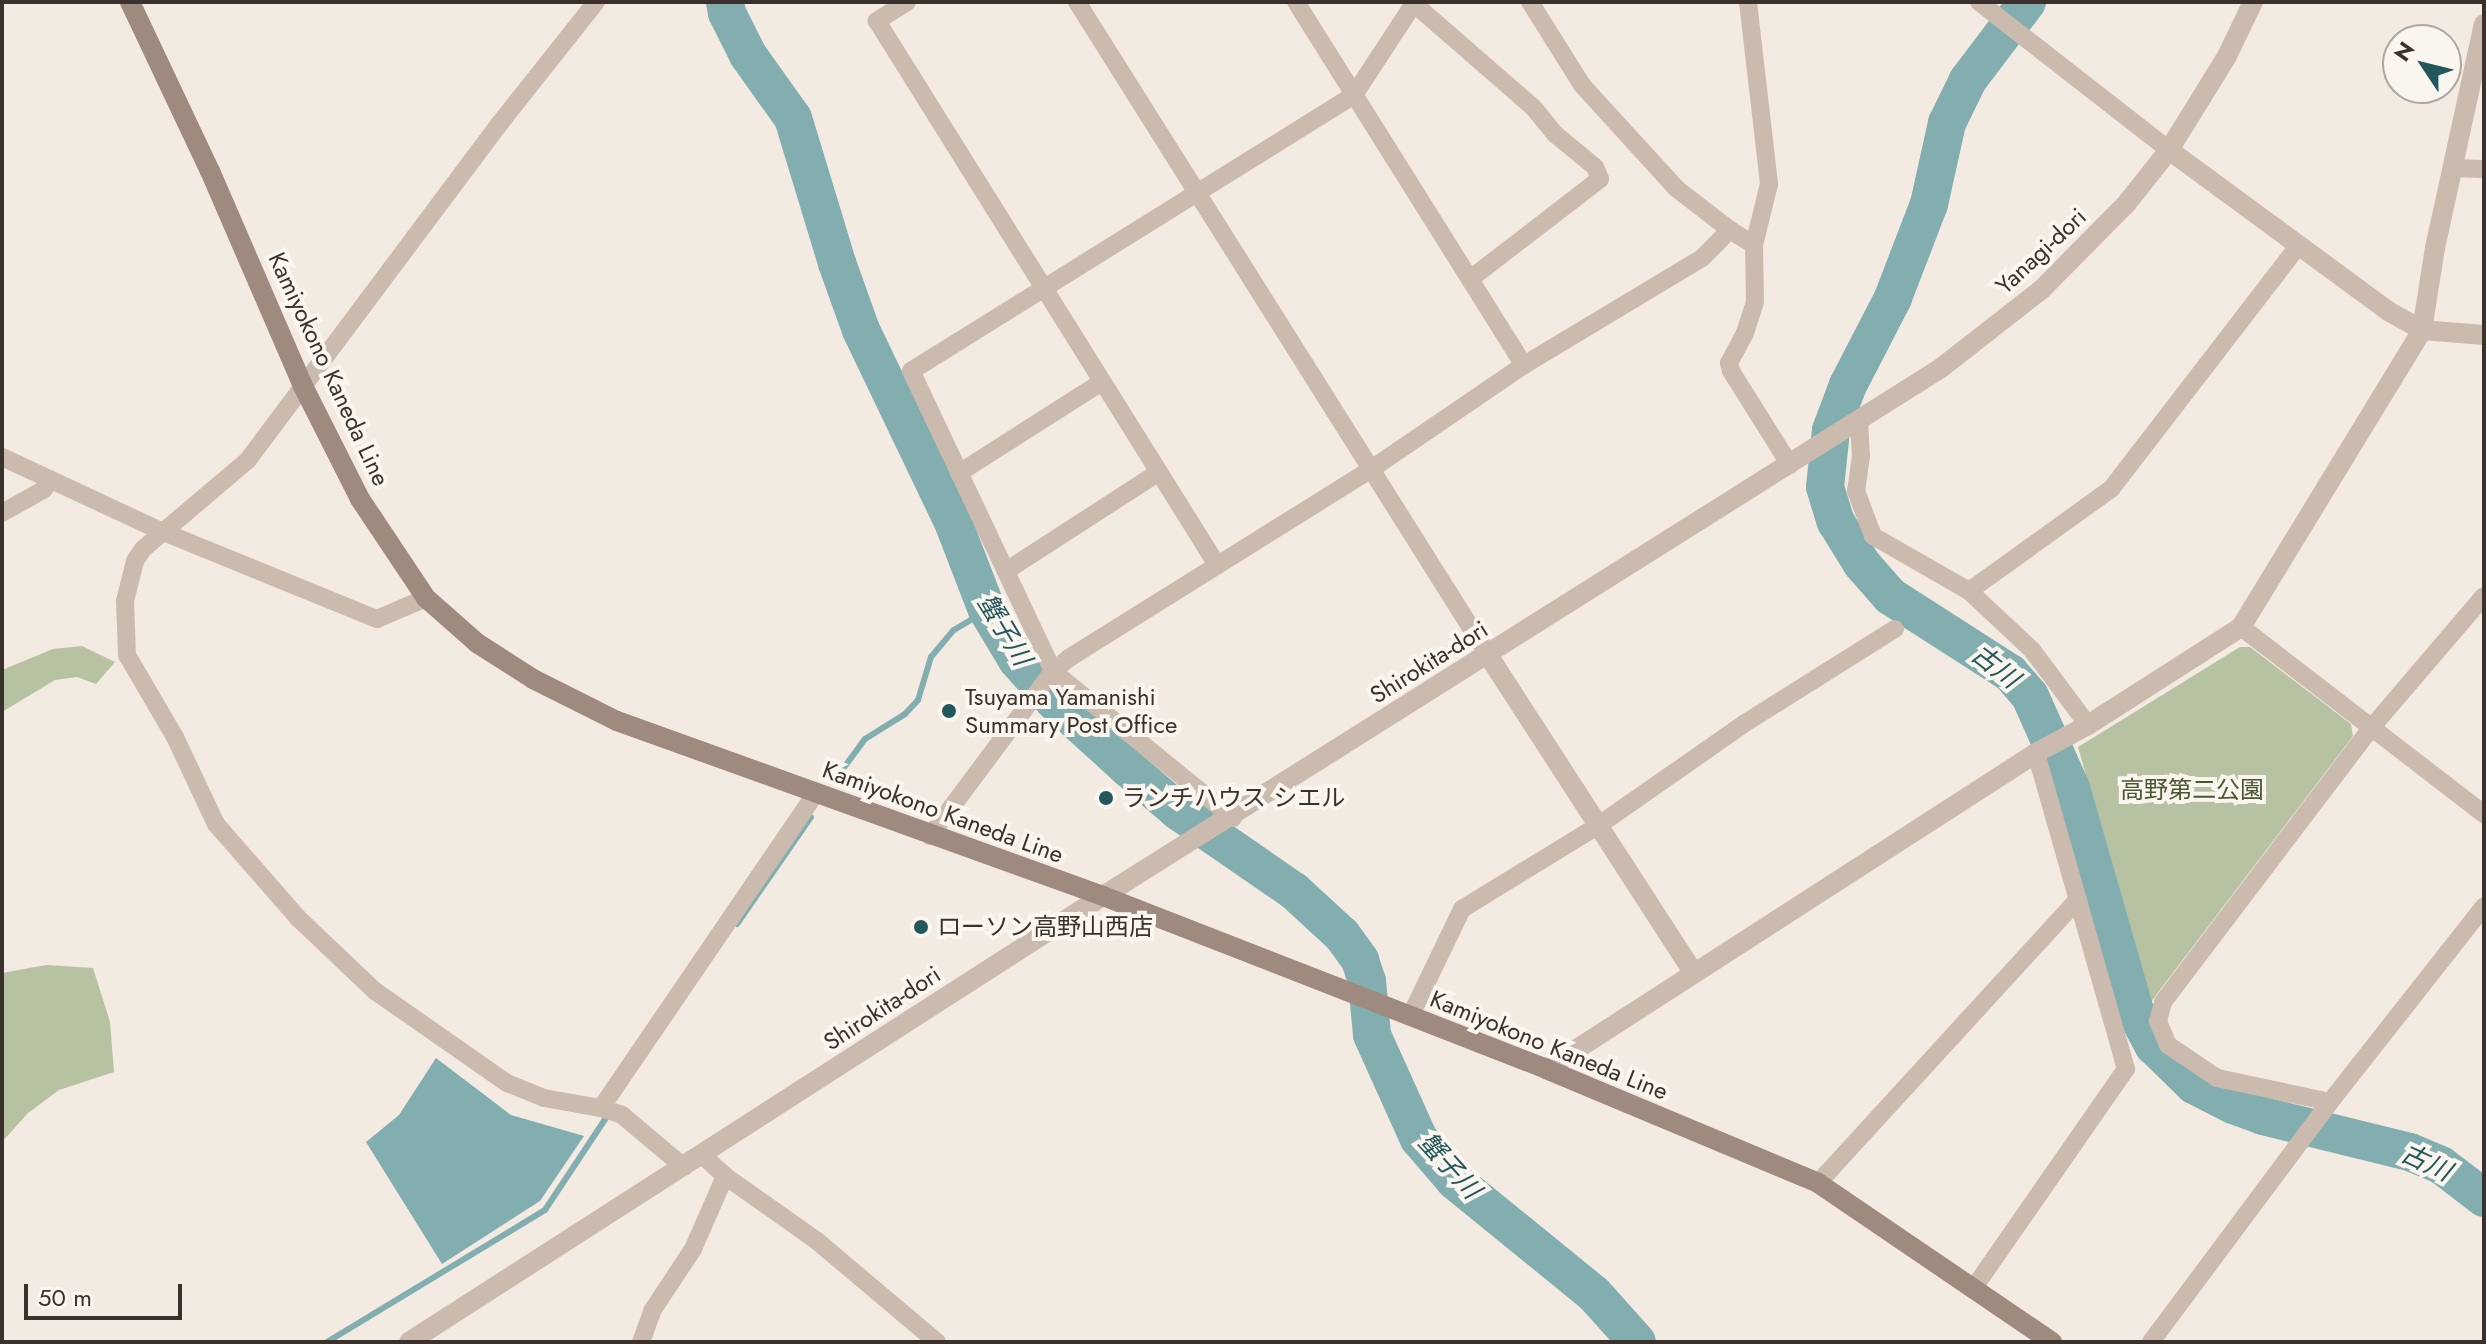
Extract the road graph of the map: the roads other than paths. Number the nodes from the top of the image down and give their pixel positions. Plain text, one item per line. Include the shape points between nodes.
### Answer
1 (130, 2) edge
2 (596, 2) edge
3 (907, 2) edge
4 (1077, 2) edge
5 (1296, 2) edge
6 (1530, 2) edge
7 (1748, 2) edge
8 (1979, 2) edge
9 (2253, 2) edge
10 (1412, 4) edge
11 (2484, 24) edge
12 (1354, 95) junction
13 (2169, 150) junction
14 (2453, 168) junction
15 (2484, 169) edge
16 (1196, 193) junction
17 (1730, 230) junction
18 (1754, 245) junction
19 (2298, 246) junction
20 (1470, 279) junction
21 (1043, 287) junction
22 (2422, 330) junction
23 (2484, 335) edge
24 (1524, 365) junction
25 (1102, 382) junction
26 (302, 384) junction
27 (1856, 422) junction
28 (2, 457) edge
29 (1795, 463) junction
30 (1370, 470) junction
31 (1159, 472) junction
32 (959, 473) junction
33 (51, 480) junction
34 (2, 513) edge
35 (161, 531) junction
36 (1217, 565) junction
37 (1006, 571) junction
38 (1969, 591) junction
39 (2484, 596) edge
40 (426, 598) junction
41 (2241, 627) junction
42 (1895, 629) dead end
43 (1488, 655) junction
44 (1053, 671) junction
45 (2088, 725) junction
46 (2372, 727) junction
47 (2036, 753) junction
48 (815, 794) junction
49 (2484, 814) edge
50 (1229, 820) junction
51 (1599, 825) junction
52 (930, 836) junction
53 (1103, 896) junction
54 (2078, 899) junction
55 (2484, 906) edge
56 (1694, 973) junction
57 (1410, 1017) junction
58 (1546, 1069) junction
59 (2330, 1102) junction
60 (601, 1108) junction
61 (702, 1155) junction
62 (684, 1167) junction
63 (725, 1176) junction
64 (1818, 1183) junction
65 (1973, 1289) junction
66 (410, 1342) edge
67 (641, 1342) edge
68 (937, 1342) edge
69 (2052, 1342) edge
70 (2151, 1342) edge

1 - 26 main road, Kamiyokono Kaneda Line
2 - 26 street
3 - 21 street via 877,21
4 - 16 street
5 - 12 street
6 - 17 street via 1582,85 1677,189
7 - 18 street via 1769,168
8 - 13 street
9 - 13 street, Yanagi-dori via 2227,56
10 - 12 street
10 - 20 street via 1533,107 1555,134 1595,167 1600,179
11 - 14 street
12 - 16 street
12 - 20 street
13 - 19 street
13 - 27 street, Yanagi-dori via 2127,203 2041,290 1941,368
14 - 15 street
14 - 22 street
16 - 21 street
16 - 30 street
17 - 18 street
17 - 24 street via 1702,258
18 - 29 street via 1755,302 1729,363
19 - 22 street
19 - 38 street via 2111,489
20 - 24 street
21 - 25 street
21 - 32 street via 911,371
22 - 23 street
22 - 41 street
24 - 30 street
25 - 31 street
25 - 32 street
26 - 35 street via 248,460
26 - 40 main road, Kamiyokono Kaneda Line via 360,499
27 - 29 street, Yanagi-dori
27 - 38 street via 1861,456 1856,491 1873,536
28 - 33 street
29 - 43 street, Shirokita-dori
30 - 36 street
30 - 43 street
31 - 36 street
31 - 37 street
32 - 37 street
33 - 34 street
33 - 35 street
35 - 40 street via 377,619
35 - 60 street via 135,561 125,601 127,655 175,737 216,824 298,918 375,991 507,1083 544,1098
36 - 44 street
37 - 44 street
38 - 45 street via 2032,650
39 - 46 street
40 - 48 main road, Kamiyokono Kaneda Line via 477,643 533,679 617,721
41 - 45 street
41 - 46 street
42 - 51 street via 1745,723
43 - 50 street, Shirokita-dori
43 - 51 street
44 - 50 street
44 - 52 street
45 - 47 street
46 - 49 street
46 - 59 street via 2163,1002 2158,1021 2168,1045 2217,1078
47 - 54 street
47 - 56 street
48 - 52 main road, Kamiyokono Kaneda Line
48 - 60 street
50 - 53 street, Shirokita-dori
51 - 56 street
51 - 57 street via 1462,909
52 - 53 main road, Kamiyokono Kaneda Line
53 - 57 main road, Kamiyokono Kaneda Line
53 - 61 street, Shirokita-dori
54 - 64 street
54 - 65 street via 2126,1069
55 - 59 street
56 - 58 street
57 - 58 main road, Kamiyokono Kaneda Line
58 - 64 main road, Kamiyokono Kaneda Line
59 - 70 street
60 - 62 street via 622,1115
61 - 62 street, Shirokita-dori
61 - 63 street
62 - 66 street, Shirokita-dori
63 - 67 street via 693,1249 652,1311
63 - 68 street via 817,1241
64 - 65 main road, Kamiyokono Kaneda Line
65 - 69 main road, Kamiyokono Kaneda Line

